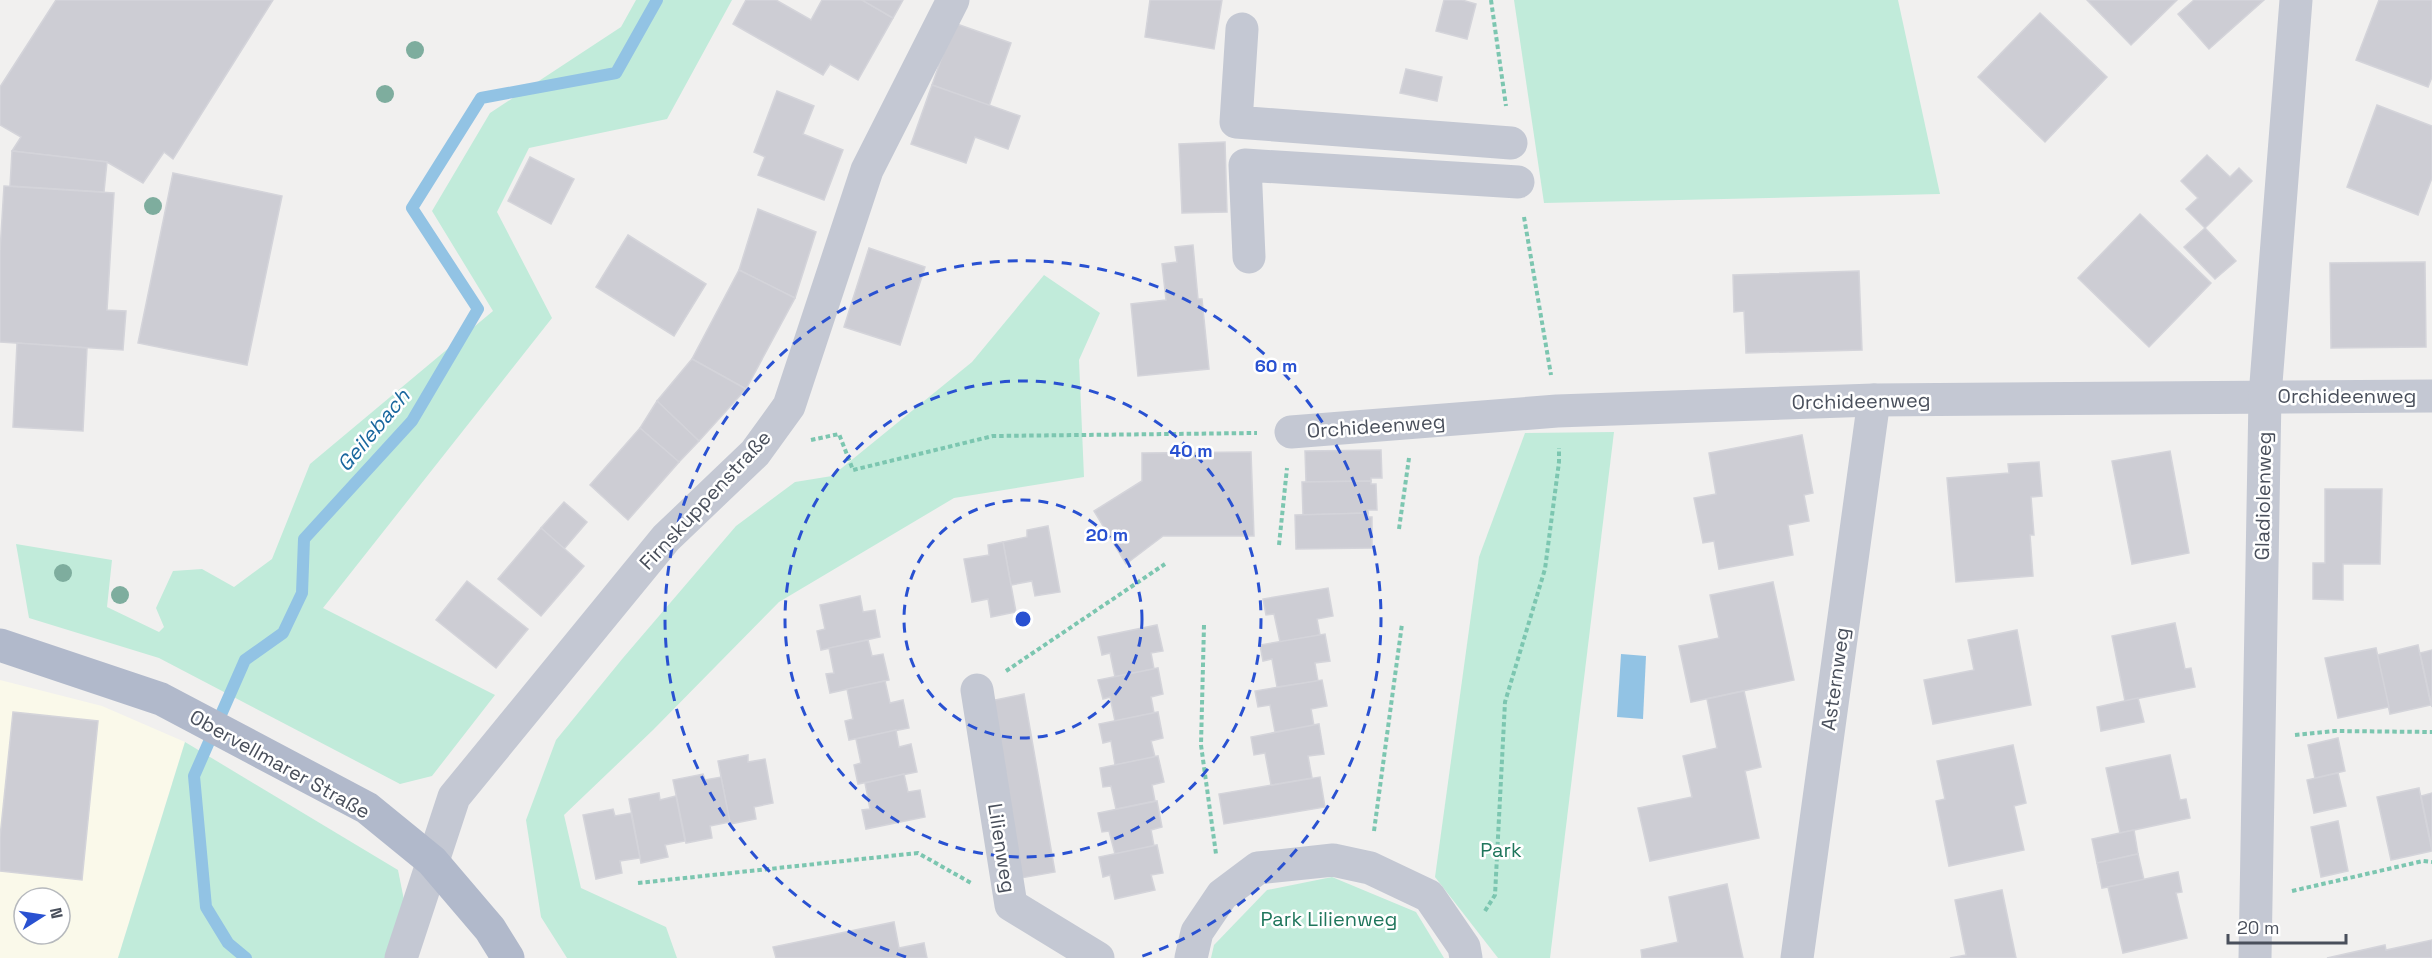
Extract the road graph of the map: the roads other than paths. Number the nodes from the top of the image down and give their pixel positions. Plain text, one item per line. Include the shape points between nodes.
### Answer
1 (952, 0) edge
2 (2296, 0) edge
3 (1242, 29) dead end
4 (1511, 143) dead end
5 (1518, 182) dead end
6 (1249, 257) dead end
7 (2265, 396) junction
8 (2432, 396) edge
9 (1874, 400) junction
10 (1291, 432) road end
11 (0, 645) edge
12 (977, 690) road end
13 (432, 861) junction
14 (1465, 952) edge
15 (401, 958) edge
16 (508, 958) edge
17 (1098, 958) edge
18 (1191, 958) edge
19 (1797, 958) edge
20 (2256, 958) edge

1 - 13 street, Firnskuppenstraße via 867,170 789,406 755,453 666,538 454,797
2 - 7 street, Gladiolenweg
3 - 4 street via 1236,122
5 - 6 street via 1245,165
7 - 8 street, Orchideenweg
7 - 9 street, Orchideenweg
7 - 20 street, Gladiolenweg
9 - 10 street, Orchideenweg via 1557,411
9 - 19 street, Asternweg
11 - 13 main road, Obervellmarer Straße via 161,699 367,808
12 - 17 street, Lilienweg via 1011,905
13 - 15 street, Firnskuppenstraße
13 - 16 main road, Obervellmarer Straße via 490,929
14 - 18 street via 1429,896 1370,868 1333,860 1258,868 1222,895 1197,932

